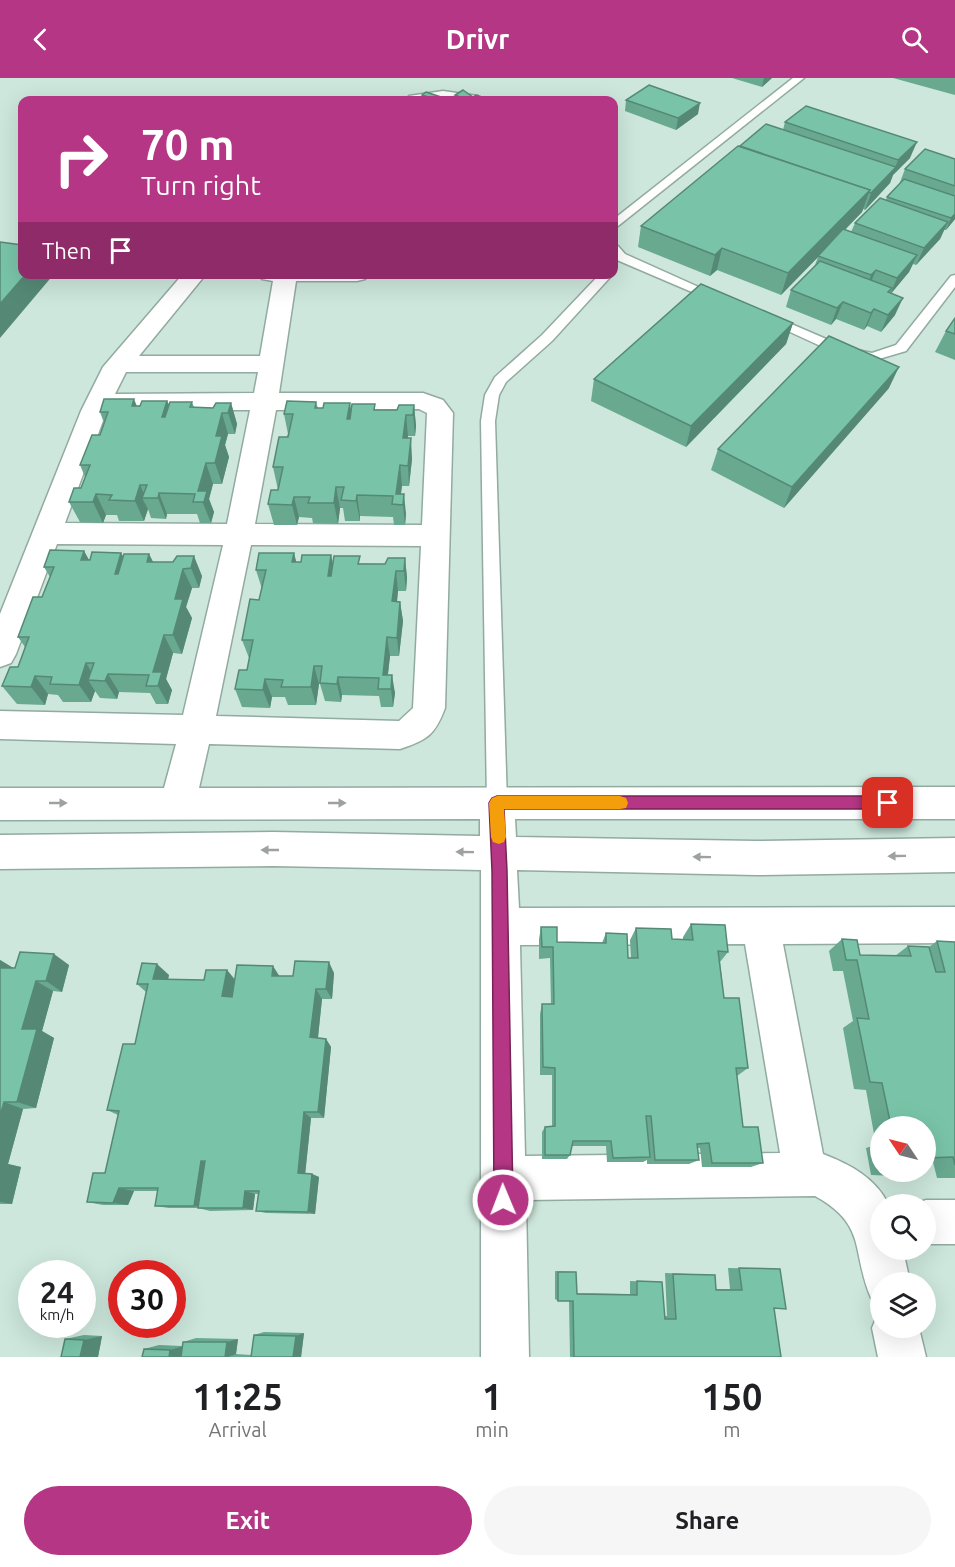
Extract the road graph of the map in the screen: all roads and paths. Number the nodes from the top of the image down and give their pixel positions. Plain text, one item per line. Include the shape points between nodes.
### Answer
1 (799, 78) edge
2 (618, 221) edge
3 (618, 254) edge
4 (191, 279) edge
5 (285, 279) edge
6 (602, 279) edge
7 (955, 279) edge
8 (733, 304) edge
9 (755, 314) edge
10 (119, 364) junction
11 (271, 364) junction
12 (265, 401) junction
13 (99, 402) junction
14 (238, 532) junction
15 (46, 533) junction
16 (435, 536) junction
17 (0, 654) edge
18 (0, 725) edge
19 (197, 731) junction
20 (955, 802) edge
21 (178, 803) junction
22 (497, 803) junction
23 (0, 804) edge
24 (0, 852) edge
25 (499, 852) junction
26 (955, 855) edge
27 (955, 925) edge
28 (501, 927) junction
29 (760, 927) junction
30 (805, 1174) junction
31 (503, 1178) junction
32 (870, 1212) edge
33 (936, 1222) edge
34 (955, 1222) edge
35 (898, 1338) edge
36 (505, 1357) edge
37 (902, 1357) edge

1 - 2 lane
3 - 8 lane
4 - 10 street
5 - 11 street
6 - 22 lane via 547,338 500,380 492,395 488,421
7 - 9 lane via 901,348 872,357 843,351
10 - 11 street
10 - 13 street
11 - 12 street
12 - 13 street
12 - 14 street
12 - 16 street via 419,401 436,406 440,413
13 - 15 street
14 - 15 street
14 - 16 street
14 - 19 street
15 - 17 street
16 - 19 street via 429,708 425,720 414,730 400,735
18 - 19 street
19 - 21 street
20 - 22 street
21 -> 22 street
23 -> 21 street
22 - 25 street
25 -> 24 street
26 -> 25 street via 756,858
25 - 28 street
27 - 29 street
28 - 29 street
28 - 31 street
29 - 30 street
30 - 31 street
30 - 32 street via 819,1174 841,1185
31 - 36 street
33 - 34 street
35 - 37 street

